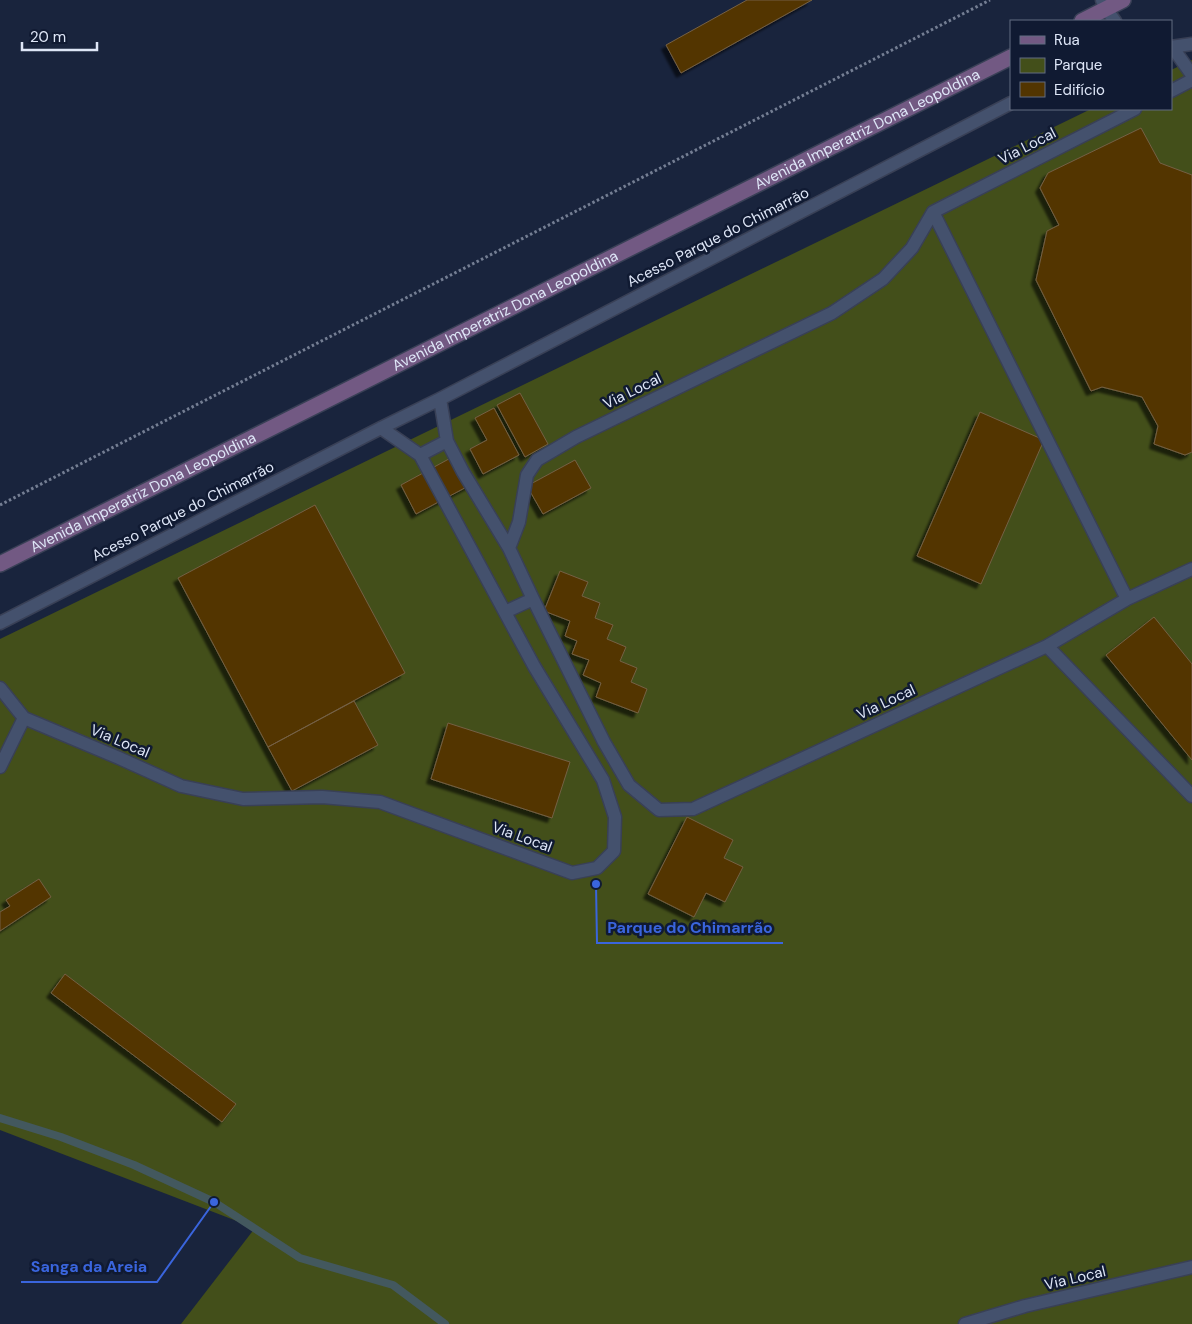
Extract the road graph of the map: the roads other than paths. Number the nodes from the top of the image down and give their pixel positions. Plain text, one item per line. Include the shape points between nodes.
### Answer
1 (1123, 0) edge
2 (1107, 10) edge
3 (1084, 20) edge
4 (1192, 44) edge
5 (1172, 48) edge
6 (1010, 58) edge
7 (1192, 75) edge
8 (1192, 80) edge
9 (1172, 90) edge
10 (1010, 104) edge
11 (1133, 110) edge
12 (932, 212) junction
13 (440, 400) junction
14 (381, 428) junction
15 (446, 441) junction
16 (420, 455) junction
17 (509, 548) junction
18 (0, 564) edge
19 (1192, 569) edge
20 (533, 599) junction
21 (1126, 599) junction
22 (505, 612) junction
23 (0, 624) edge
24 (1047, 646) junction
25 (0, 688) edge
26 (24, 718) junction
27 (604, 742) junction
28 (586, 752) junction
29 (0, 767) edge
30 (1192, 796) edge
31 (1192, 1267) edge
32 (966, 1324) edge

1 - 2 main road
2 - 3 main road
4 - 5 lane
5 - 7 lane
6 - 18 main road, Avenida Imperatriz Dona Leopoldina
8 - 9 lane
10 - 13 lane, Acesso Parque do Chimarrão
11 - 12 lane, Via Local
12 - 17 lane, Via Local via 912,248 883,279 832,313 576,437 537,460 527,475 519,522
12 - 21 lane
13 - 14 lane, Acesso Parque do Chimarrão
13 - 15 lane
14 - 16 lane
14 - 23 lane, Acesso Parque do Chimarrão
15 - 16 lane
15 - 17 lane, Via Local
16 - 22 lane, Via Local
17 - 20 lane, Via Local
19 - 21 lane
20 - 22 lane
20 - 27 lane, Via Local
21 - 24 lane, Via Local
22 - 28 lane, Via Local
24 - 27 lane, Via Local via 693,809 660,810 629,785
24 - 30 lane
25 - 26 lane, Via Local
26 - 28 lane, Via Local via 181,786 243,800 322,797 380,802 572,873 597,868 614,851 615,816 603,780
26 - 29 lane
27 - 28 lane
31 - 32 lane, Via Local via 1025,1306

